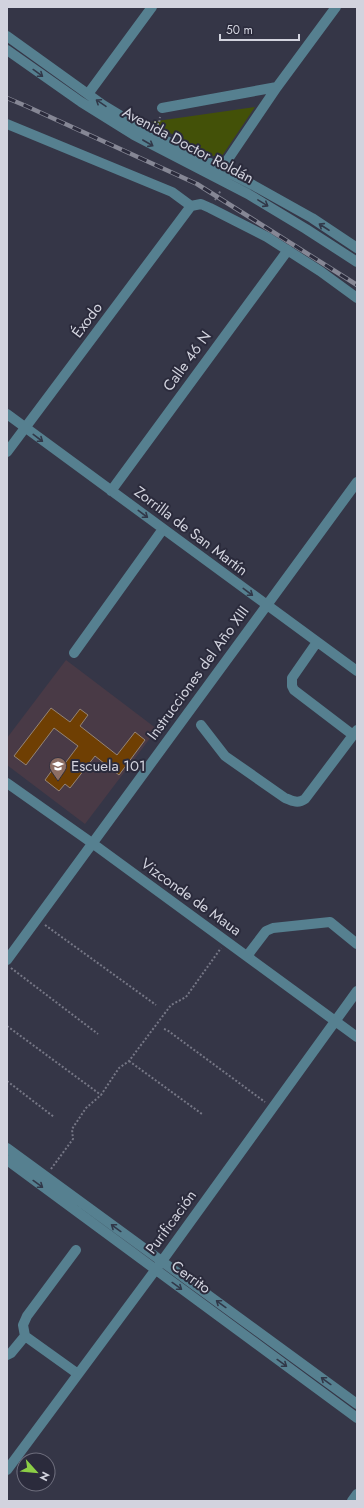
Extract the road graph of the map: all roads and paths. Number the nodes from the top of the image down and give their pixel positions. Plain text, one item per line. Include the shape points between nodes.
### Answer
1 (152, 7) edge
2 (336, 7) edge
3 (7, 36) edge
4 (7, 50) edge
5 (277, 87) junction
6 (88, 94) junction
7 (162, 108) joint
8 (7, 124) edge
9 (141, 128) junction
10 (218, 173) junction
11 (225, 182) junction
12 (191, 206) junction
13 (210, 208) junction
14 (357, 248) edge
15 (288, 250) junction
16 (357, 262) edge
17 (357, 298) edge
18 (7, 414) edge
19 (25, 428) junction
20 (7, 452) edge
21 (357, 482) edge
22 (111, 491) junction
23 (163, 529) junction
24 (266, 605) junction
25 (317, 642) junction
26 (74, 653) dead end
27 (357, 671) edge
28 (201, 725) dead end
29 (355, 733) edge
30 (7, 783) edge
31 (92, 843) junction
32 (37, 920) junction
33 (226, 941) junction
34 (357, 944) edge
35 (247, 956) junction
36 (7, 960) edge
37 (7, 966) edge
38 (357, 991) edge
39 (156, 1005) dead end
40 (336, 1020) junction
41 (7, 1026) edge
42 (164, 1029) dead end
43 (98, 1034) dead end
44 (357, 1037) edge
45 (129, 1061) junction
46 (7, 1081) edge
47 (101, 1096) junction
48 (273, 1106) junction
49 (202, 1114) dead end
50 (54, 1117) dead end
51 (7, 1148) edge
52 (7, 1160) edge
53 (45, 1177) junction
54 (76, 1250) dead end
55 (162, 1261) junction
56 (155, 1270) junction
57 (25, 1336) junction
58 (9, 1354) edge
59 (78, 1374) junction
60 (357, 1404) edge
61 (357, 1418) edge
62 (7, 1470) edge
63 (357, 1494) edge
64 (352, 1501) edge

1 - 6 street
2 - 5 street
3 - 6 street, Avenida Doctor Roldán
4 -> 10 street, Avenida Doctor Roldán via 81,102 154,147
5 - 7 street
5 - 10 street
9 -> 6 street, Avenida Doctor Roldán
7 - 9 path via 159,124
8 - 12 street via 172,192
9 - 10 street, Avenida Doctor Roldán
10 - 11 street, Avenida Doctor Roldán
14 -> 10 street, Avenida Doctor Roldán via 312,218
11 - 13 path
11 -> 16 street, Avenida Doctor Roldán
12 - 13 street via 201,204
12 - 19 street, Éxodo
13 - 15 street
15 - 17 street
15 - 22 street, Calle 46 N
18 - 19 street, Zorrilla de San Martín
19 - 20 street, Éxodo
19 -> 22 street, Zorrilla de San Martín
21 - 24 street, Instrucciones del Año XIII
22 -> 23 street, Zorrilla de San Martín
23 -> 24 street, Zorrilla de San Martín
23 - 26 street
24 - 25 street, Zorrilla de San Martín
24 - 31 street, Instrucciones del Año XIII
25 - 27 street, Zorrilla de San Martín
25 - 29 street via 292,678 292,686 294,690
28 - 29 street via 225,756 285,798 296,802 305,799
30 - 31 street, Vizconde de Maua
31 - 32 street, Instrucciones del Año XIII
31 - 33 street, Vizconde de Maua
32 - 36 street, Instrucciones del Año XIII
32 - 39 path
33 - 35 street, Vizconde de Maua
33 - 45 path via 186,997 171,1005
34 - 35 street via 330,922 276,927 266,931
35 - 40 street, Vizconde de Maua
37 - 43 path
38 - 40 street, Purificación
40 - 44 street, Vizconde de Maua
40 - 48 street, Purificación
41 - 47 path
42 - 48 path via 258,1098
45 - 47 path via 119,1068
45 - 49 path
46 - 50 path
47 - 53 path via 86,1108 72,1129 73,1139
48 - 55 street, Purificación
51 - 53 street, Cerrito
52 -> 56 street, Cerrito
55 -> 53 street, Cerrito
54 - 57 street via 27,1316 23,1325
55 - 56 street, Purificación
60 -> 55 street, Cerrito
56 - 59 street, Purificación
56 -> 61 street, Cerrito
57 - 58 street
57 - 59 street
59 - 62 street, Purificación
63 - 64 street

